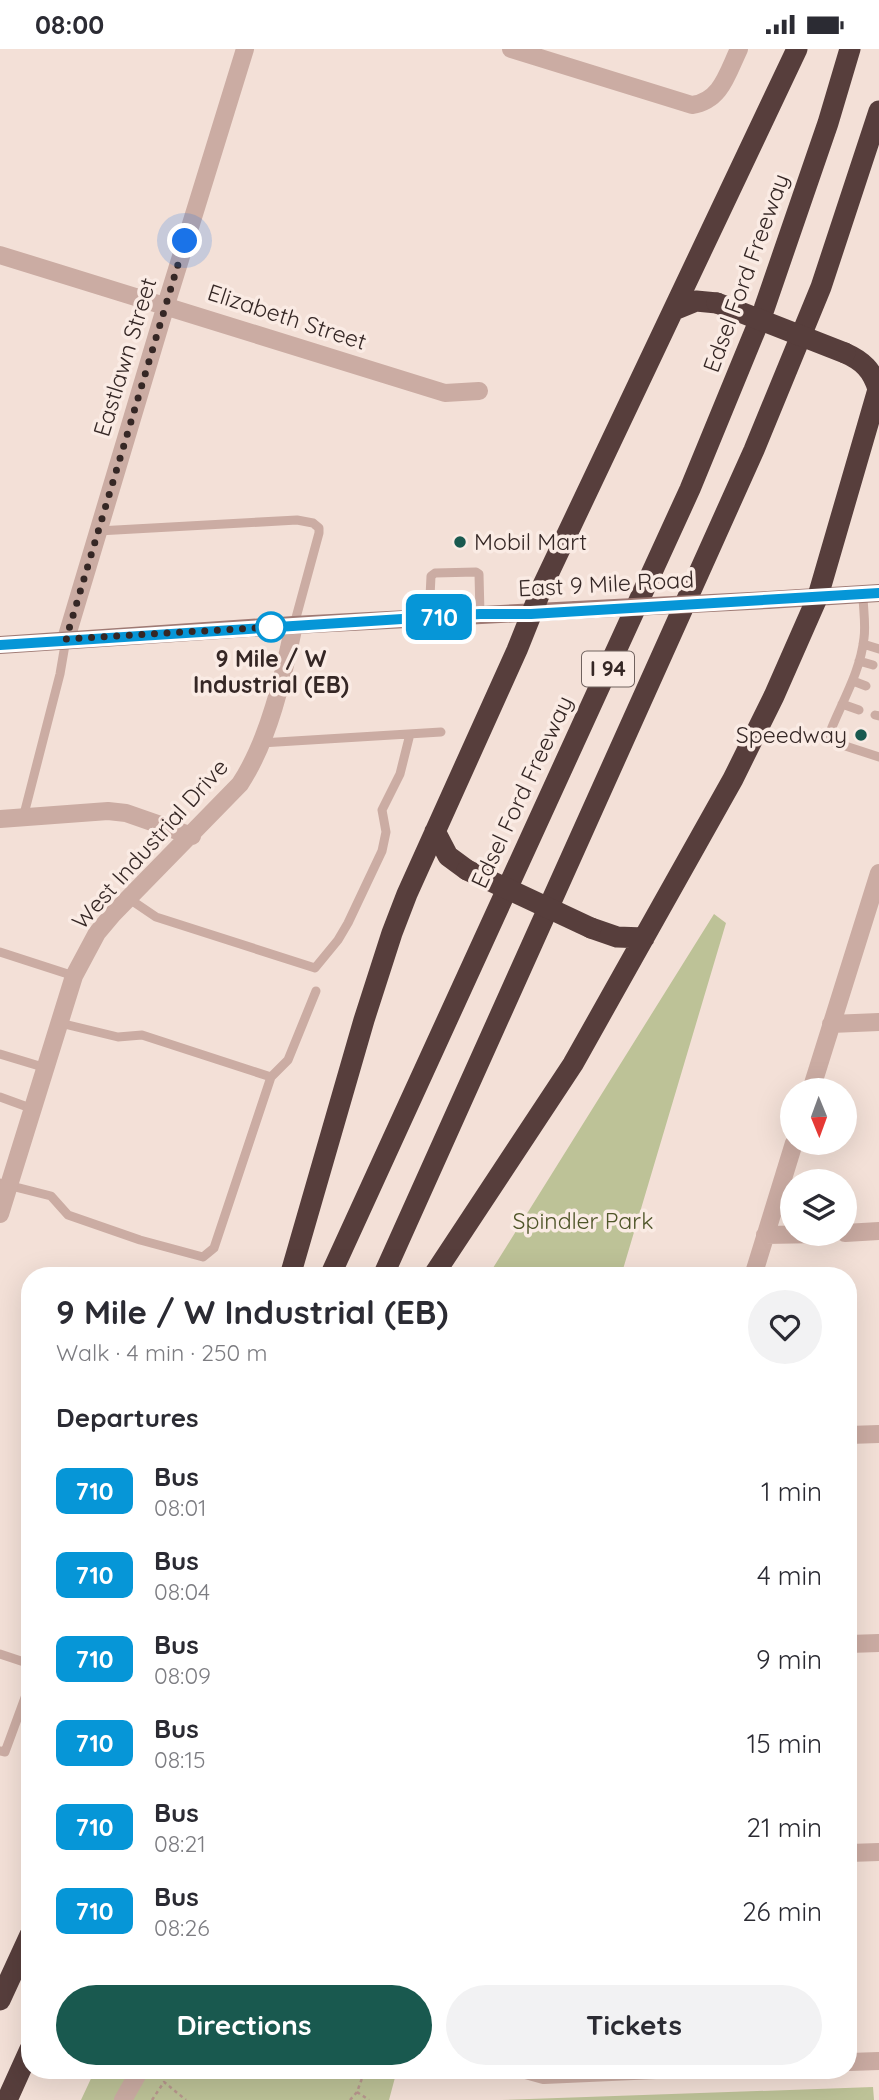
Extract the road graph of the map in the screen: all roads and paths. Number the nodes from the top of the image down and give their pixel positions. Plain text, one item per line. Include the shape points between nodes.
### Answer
1 (246, 49) edge
2 (511, 49) edge
3 (739, 49) edge
4 (797, 49) edge
5 (850, 49) edge
6 (879, 111) edge
7 (0, 255) edge
8 (166, 305) junction
9 (674, 310) junction
10 (879, 388) edge
11 (479, 391) dead end
12 (98, 531) junction
13 (871, 593) edge
14 (818, 596) junction
15 (480, 614) junction
16 (531, 614) junction
17 (429, 618) junction
18 (295, 625) junction
19 (66, 639) junction
20 (0, 645) edge
21 (863, 645) junction
22 (879, 649) edge
23 (859, 661) junction
24 (873, 665) dead end
25 (853, 681) junction
26 (866, 686) dead end
27 (842, 704) junction
28 (859, 710) dead end
29 (441, 732) dead end
30 (410, 734) junction
31 (260, 743) junction
32 (879, 757) edge
33 (23, 818) junction
34 (0, 819) edge
35 (435, 831) junction
36 (192, 835) junction
37 (879, 873) edge
38 (128, 898) junction
39 (644, 938) junction
40 (0, 952) edge
41 (75, 976) junction
42 (316, 991) dead end
43 (879, 1022) edge
44 (60, 1023) junction
45 (831, 1024) junction
46 (0, 1054) edge
47 (46, 1068) junction
48 (271, 1077) junction
49 (815, 1078) edge
50 (0, 1097) edge
51 (33, 1109) junction
52 (790, 1155) edge
53 (4, 1185) edge
54 (0, 1214) edge
55 (879, 1231) edge
56 (857, 1232) edge
57 (765, 1235) junction
58 (780, 1235) edge
59 (293, 1267) edge
60 (334, 1267) edge
61 (387, 1267) edge
62 (439, 1267) edge
63 (756, 1267) edge
64 (879, 1434) edge
65 (857, 1435) edge
66 (879, 1643) edge
67 (857, 1644) edge
68 (0, 1654) edge
69 (21, 1661) edge
70 (21, 1708) edge
71 (0, 1751) edge
72 (879, 1852) edge
73 (857, 1853) edge
74 (21, 1954) edge
75 (0, 2000) edge
76 (879, 2061) edge
77 (857, 2062) edge
78 (21, 2068) edge
79 (135, 2079) edge
80 (362, 2079) edge
81 (357, 2092) junction
82 (6, 2100) edge
83 (123, 2100) edge
84 (152, 2100) edge
85 (186, 2100) edge
86 (350, 2100) edge
87 (369, 2100) edge

1 - 8 street, Eastlawn Street
2 - 3 street via 692,105 715,96
4 - 9 highway
5 - 60 highway, Edsel Ford Freeway / I 94 via 764,309 691,489
6 - 61 highway, I 94 via 821,287 754,450
7 - 8 street, Elizabeth Street
8 - 11 street, Elizabeth Street via 445,393
8 - 12 street, Eastlawn Street
9 - 10 highway, bridge via 695,301 718,303 845,353 866,365
9 - 16 highway
10 - 14 highway
12 - 18 lane via 297,520 313,523 319,533
12 - 19 street, Eastlawn Street
13 - 14 main road, East 9 Mile Road
13 - 21 lane
14 - 16 main road, East 9 Mile Road, bridge
14 - 39 highway via 733,779
15 - 16 main road, East 9 Mile Road
15 - 17 main road, East 9 Mile Road
15 - 17 lane via 479,574 435,573 431,576
16 - 35 highway
17 - 18 main road, East 9 Mile Road
18 - 19 main road, East 9 Mile Road
18 - 31 street, West Industrial Drive
19 - 20 main road, East 9 Mile Road
19 - 33 lane
21 - 22 lane
21 - 23 lane
23 - 24 lane
23 - 25 lane
25 - 26 lane
25 - 27 lane
27 - 28 lane
27 - 32 lane via 827,740
29 - 30 lane
30 - 31 lane
30 - 38 lane via 400,773 382,810 386,832 382,851 348,923 315,968 156,917
31 - 36 street, West Industrial Drive via 240,784
33 - 34 street
33 - 36 street via 108,811
35 - 39 highway, bridge via 448,856 467,870 592,928 617,937
35 - 59 highway via 378,974
36 - 38 street, West Industrial Drive
37 - 45 street
38 - 41 street, West Industrial Drive via 97,933
39 - 62 highway via 551,1100
40 - 41 lane
41 - 44 street, West Industrial Drive
42 - 48 lane via 288,1059
43 - 45 street
44 - 47 street, West Industrial Drive
44 - 48 lane via 118,1037 142,1035
45 - 49 street
46 - 47 lane
47 - 51 street, West Industrial Drive
48 - 53 lane via 214,1248 203,1257 68,1215 51,1196
50 - 51 lane
51 - 53 street, West Industrial Drive
52 - 57 street
53 - 54 street, West Industrial Drive
55 - 56 street
57 - 58 street
57 - 63 street
64 - 65 street
66 - 67 street
68 - 69 lane
70 - 71 lane via 5,1752
72 - 73 street
74 - 75 highway
76 - 77 street
78 - 82 highway
79 - 83 street
80 - 81 path
81 - 86 path
81 - 87 path
84 - 85 path via 164,2082

